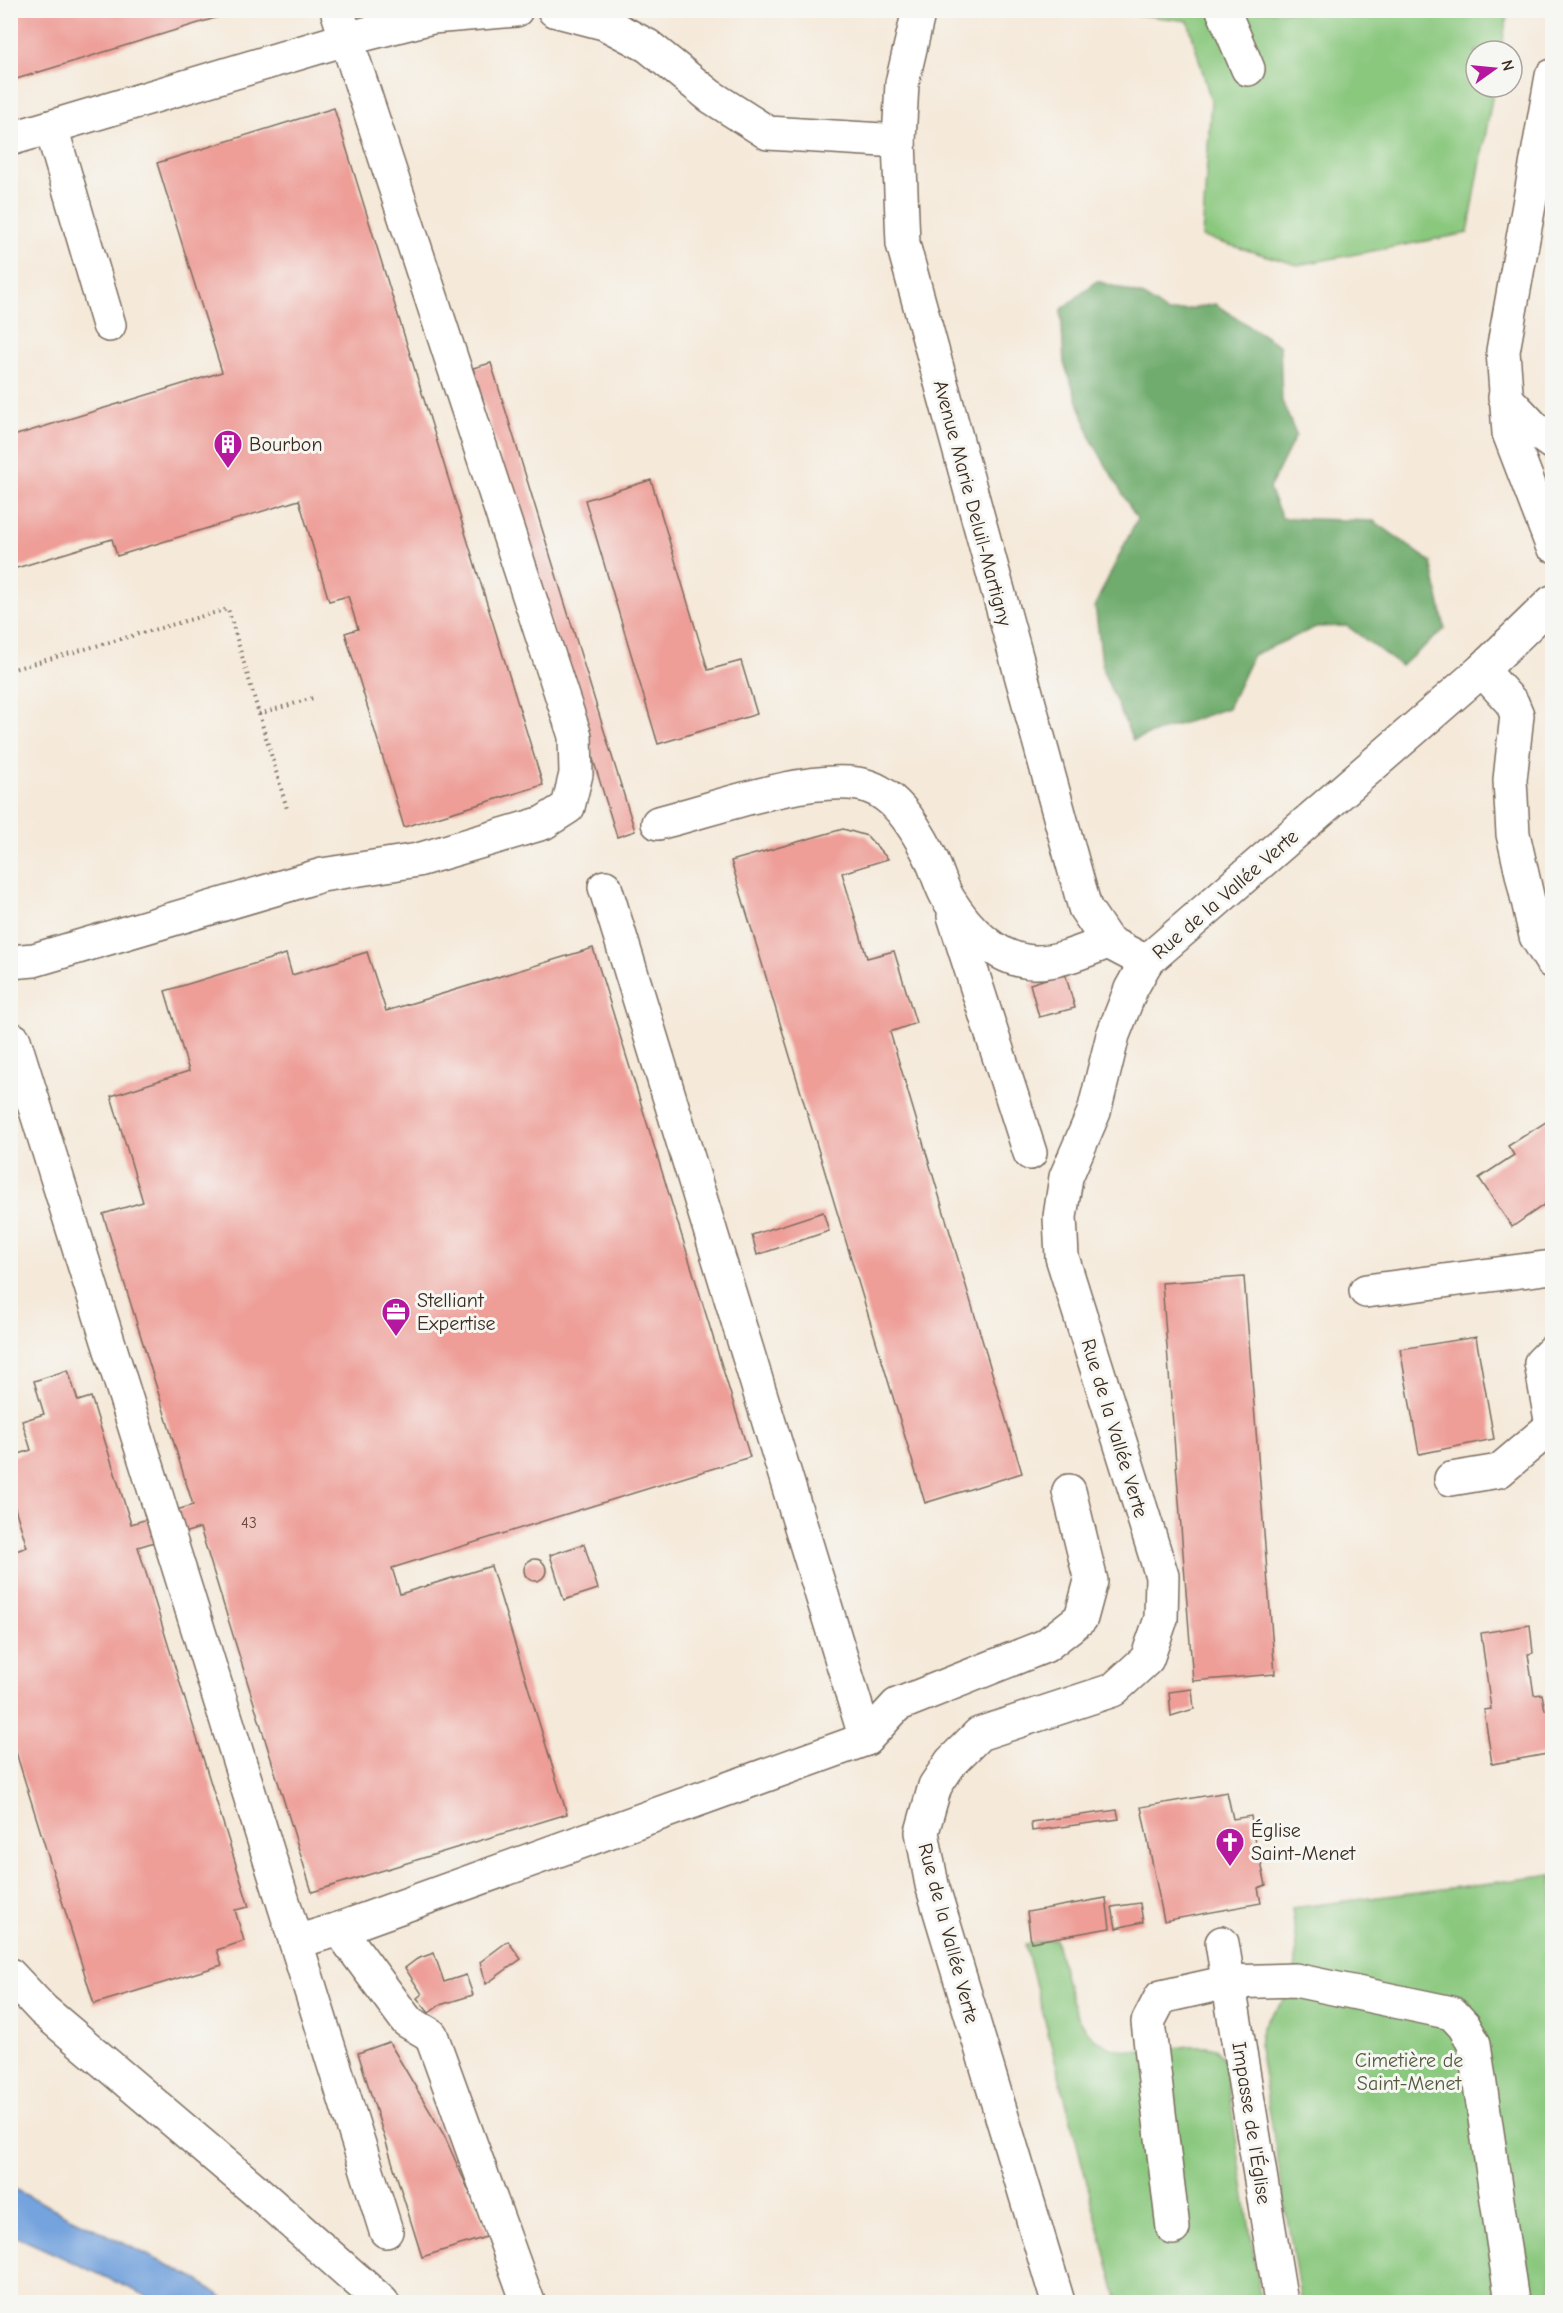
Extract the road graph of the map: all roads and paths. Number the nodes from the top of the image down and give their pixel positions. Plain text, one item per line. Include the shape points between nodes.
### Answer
1 (516, 10) edge
2 (554, 10) edge
3 (919, 10) edge
4 (1223, 10) edge
5 (342, 25) edge
6 (1248, 69) dead end
7 (1552, 76) edge
8 (51, 127) junction
9 (10, 139) edge
10 (899, 141) junction
11 (109, 325) dead end
12 (1505, 397) junction
13 (1552, 442) edge
14 (1552, 545) edge
15 (1552, 602) edge
16 (10, 670) edge
17 (1482, 670) junction
18 (313, 698) dead end
19 (259, 714) junction
20 (288, 812) dead end
21 (658, 823) dead end
22 (605, 887) dead end
23 (948, 900) junction
24 (1108, 942) junction
25 (10, 962) edge
26 (1146, 962) junction
27 (1552, 962) edge
28 (14, 1040) dead end
29 (1030, 1153) dead end
30 (1552, 1267) edge
31 (1366, 1291) dead end
32 (1552, 1352) edge
33 (1552, 1426) edge
34 (1451, 1479) dead end
35 (1069, 1491) dead end
36 (866, 1739) junction
37 (339, 1929) junction
38 (296, 1942) junction
39 (1222, 1943) dead end
40 (10, 1975) edge
41 (1228, 1982) junction
42 (1173, 2228) dead end
43 (386, 2231) dead end
44 (382, 2302) edge
45 (528, 2302) edge
46 (1058, 2302) edge
47 (1281, 2302) edge
48 (1512, 2302) edge

1 - 5 street
2 - 10 street via 604,23 648,46 710,96 768,133
3 - 10 street, Avenue Marie Deluil-Martigny via 902,83
4 - 6 street
5 - 8 street
5 - 25 street via 574,736 576,774 568,807 543,823 418,860 322,875 34,960
7 - 12 street via 1503,351
8 - 9 street
8 - 11 street
10 - 24 street, Avenue Marie Deluil-Martigny via 903,244 1085,908
12 - 13 street
12 - 14 street via 1509,434
15 - 17 street, Rue de la Vallée Verte
16 - 19 path via 228,609
17 - 26 street, Rue de la Vallée Verte
17 - 27 street via 1512,703 1517,715 1510,780 1513,834 1536,936
18 - 19 path
19 - 20 path
21 - 23 street via 816,782 859,784 886,793 901,809 929,854
22 - 36 street
23 - 24 street via 986,945 1008,956 1034,962
23 - 29 street
24 - 26 street, Avenue Marie Deluil-Martigny
26 - 46 street, Rue de la Vallée Verte via 1113,1035 1094,1112 1066,1177 1060,1217 1062,1257 1161,1576 1161,1619 1147,1659 1113,1690 979,1734 951,1762 935,1786 922,1832 932,1885
28 - 38 street
30 - 31 street
32 - 33 street via 1541,1363
33 - 34 street via 1499,1470
35 - 36 street via 1091,1581 1081,1618 1045,1646 897,1705
36 - 37 street
37 - 38 street
37 - 45 street via 407,2021 431,2036
38 - 43 street
39 - 41 street, Impasse de l'Église
40 - 44 street via 43,2010
41 - 42 street via 1161,1997 1148,2022
41 - 47 street, Impasse de l'Église
41 - 48 street via 1295,1980 1452,2013 1464,2026 1474,2044

